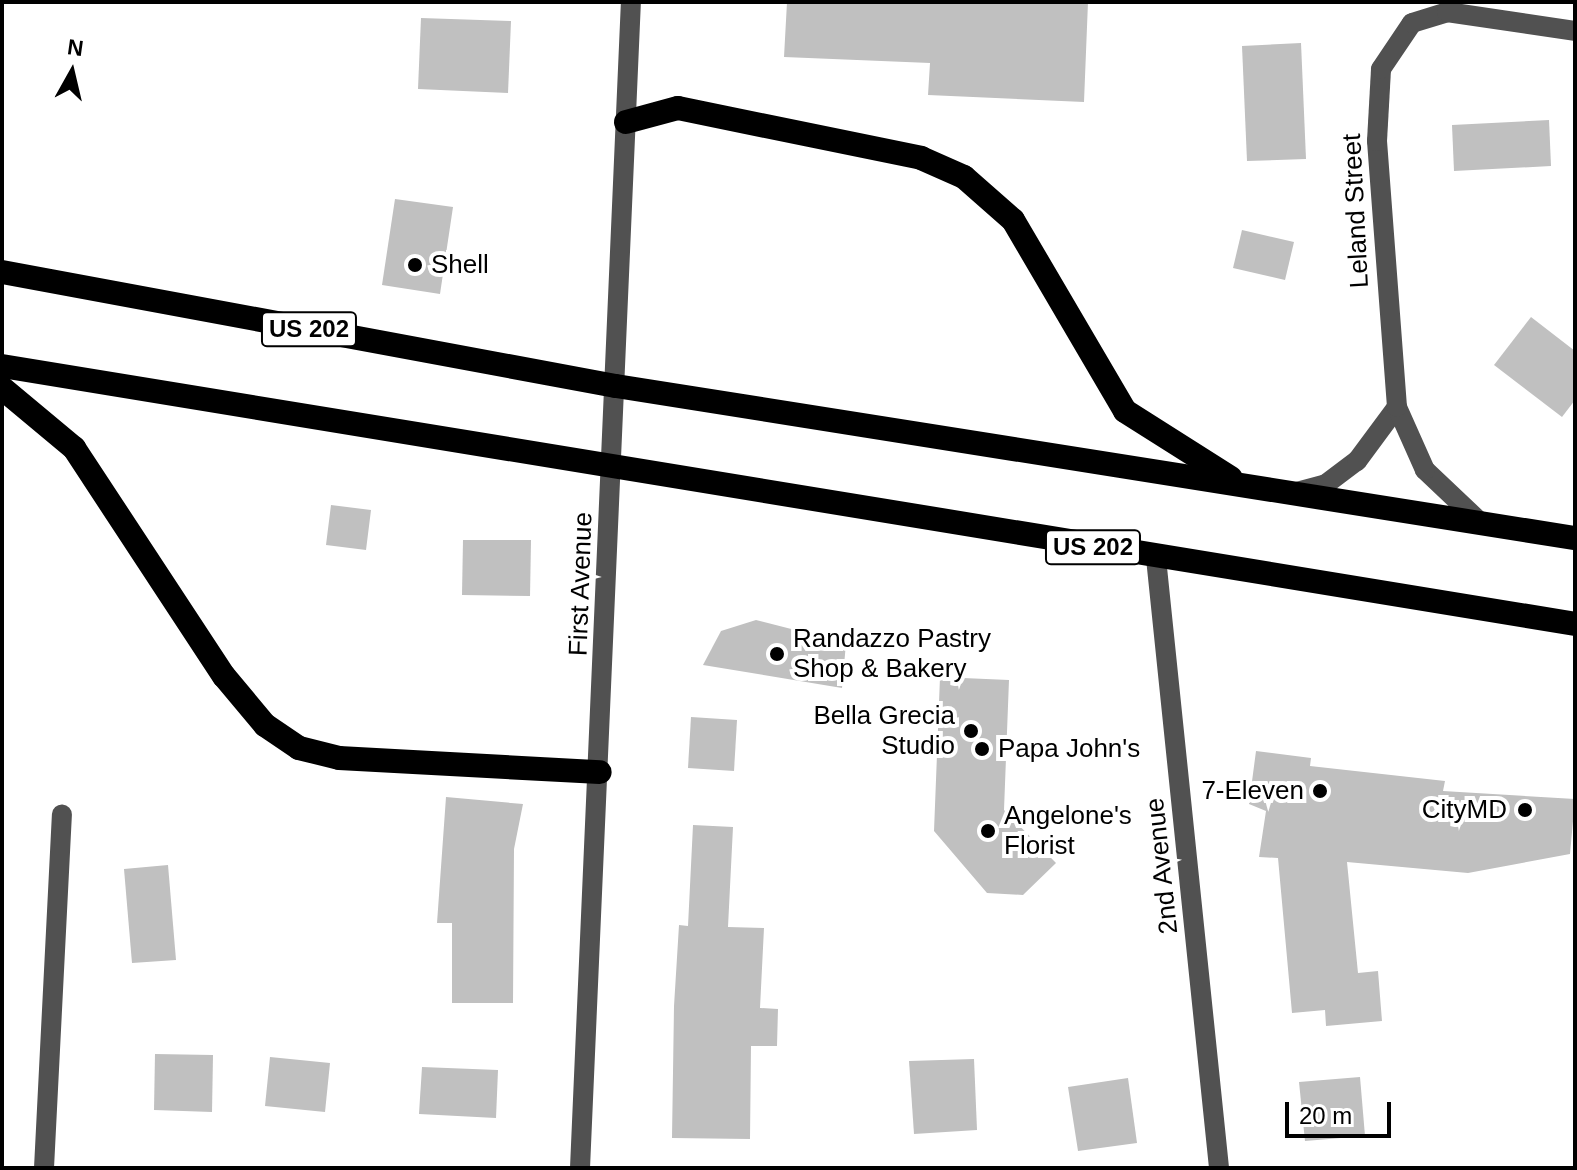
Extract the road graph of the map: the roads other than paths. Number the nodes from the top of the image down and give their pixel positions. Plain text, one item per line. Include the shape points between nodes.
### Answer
1 (631, 2) edge
2 (1575, 31) edge
3 (626, 122) junction
4 (2, 272) edge
5 (2, 366) edge
6 (616, 386) junction
7 (2, 388) edge
8 (1397, 407) junction
9 (612, 463) junction
10 (1241, 484) junction
11 (1297, 492) junction
12 (1480, 522) junction
13 (1575, 538) edge
14 (1156, 558) junction
15 (1575, 624) edge
16 (600, 772) junction
17 (62, 814) dead end
18 (44, 1168) edge
19 (580, 1168) edge
20 (1219, 1168) edge

1 - 3 street, First Avenue
2 - 8 street, Leland Street via 1447,12 1412,23 1390,49 1377,98
3 - 6 street, First Avenue
3 - 10 highway via 678,108 921,158 964,177 1013,220 1125,411
4 - 6 highway, US 202
5 - 9 highway, US 202
6 - 9 street, First Avenue
6 - 10 highway, US 202
7 - 16 highway via 74,448 224,676 265,725 299,748 339,758
8 - 11 street via 1357,461 1326,484
8 - 12 street, Leland Street via 1425,470
9 - 14 highway, US 202
9 - 16 street, First Avenue
10 - 11 highway, US 202
11 - 12 highway, US 202
12 - 13 highway, US 202
14 - 15 highway, US 202
14 - 20 street, 2nd Avenue
16 - 19 street, First Avenue
17 - 18 street

